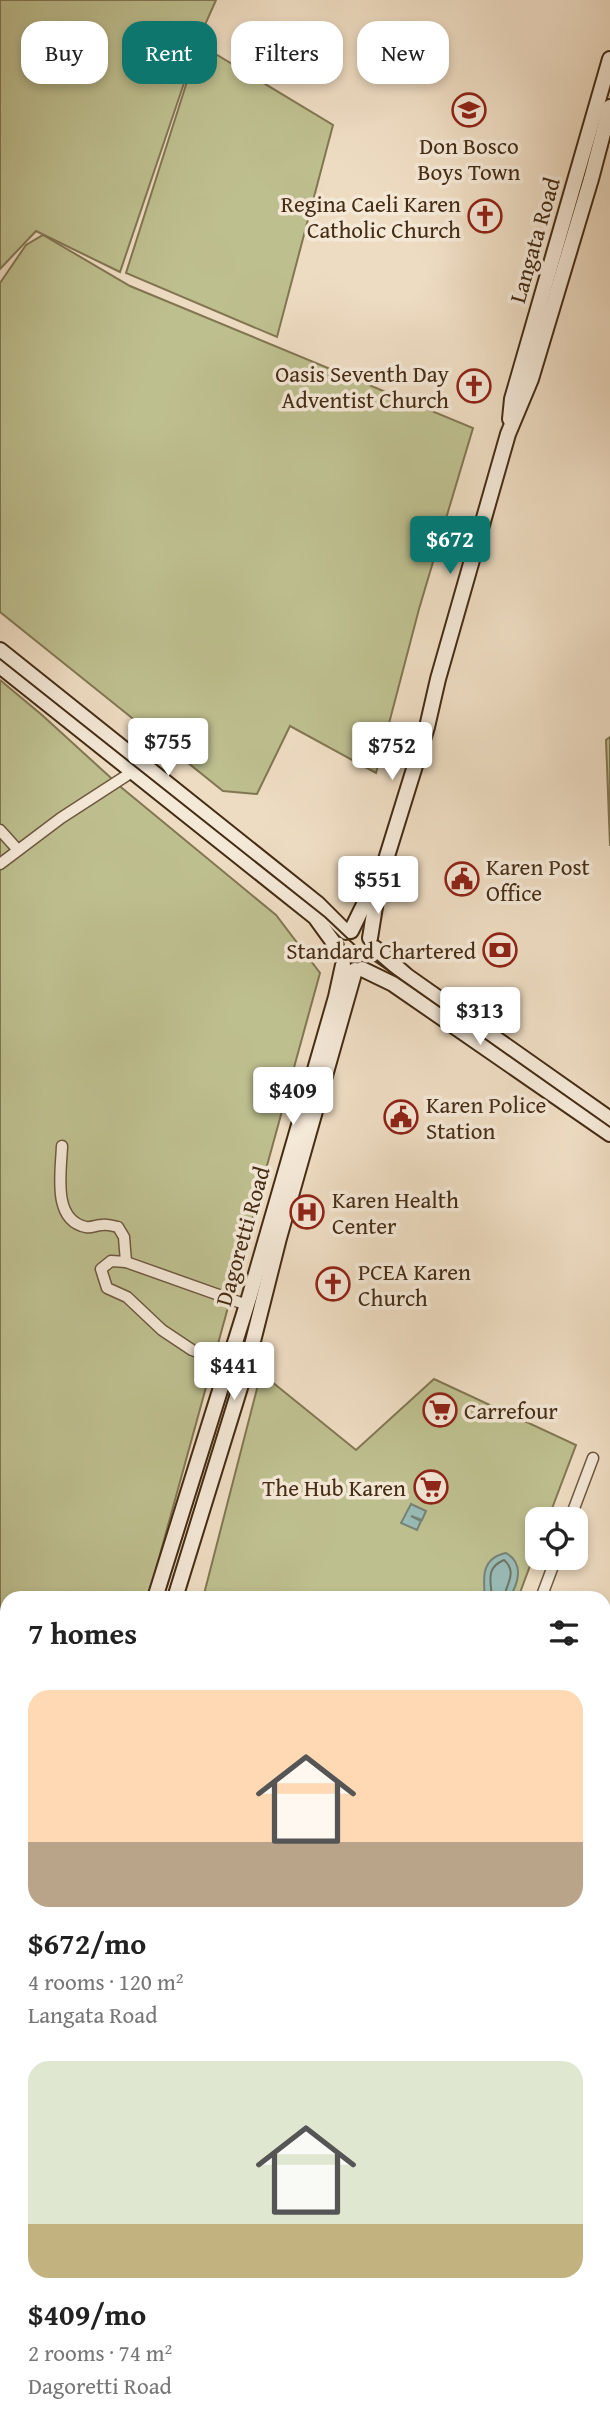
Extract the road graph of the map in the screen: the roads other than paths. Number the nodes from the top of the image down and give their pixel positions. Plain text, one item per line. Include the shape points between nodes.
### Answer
1 (610, 59) edge
2 (610, 107) edge
3 (508, 434) junction
4 (0, 650) edge
5 (0, 666) edge
6 (132, 772) junction
7 (0, 830) edge
8 (18, 850) junction
9 (0, 864) edge
10 (379, 882) junction
11 (349, 931) junction
12 (372, 943) junction
13 (336, 946) junction
14 (353, 968) junction
15 (561, 1091) junction
16 (610, 1119) edge
17 (610, 1134) edge
18 (62, 1146) dead end
19 (126, 1262) junction
20 (247, 1305) junction
21 (228, 1363) junction
22 (593, 1458) dead end
23 (575, 1507) edge
24 (552, 1570) edge
25 (157, 1591) edge
26 (177, 1591) edge
27 (544, 1591) edge

1 - 3 main road, Langata Road via 512,399
2 - 3 main road, Langata Road via 531,379
3 - 10 main road, Langata Road
4 - 11 main road
5 - 6 main road
6 - 8 street
6 - 13 main road via 315,917
7 - 8 street
8 - 9 street
10 - 11 main road
10 - 12 main road
11 - 12 main road via 363,932
11 - 13 main road
12 - 14 main road via 372,960
12 - 15 main road via 407,976
13 - 14 main road via 336,955
14 - 15 main road via 393,984
14 - 20 main road, Dagoretti Road via 277,1195
14 - 26 main road, Dagoretti Road via 247,1364
15 - 16 main road
15 - 17 main road
18 - 19 street via 66,1215 72,1223 89,1227 118,1227 124,1237
19 - 20 street
19 - 21 street via 111,1261 101,1269 107,1288 127,1297 192,1350
20 - 21 main road, Dagoretti Road
21 - 25 main road, Dagoretti Road
22 - 23 street
24 - 27 street

